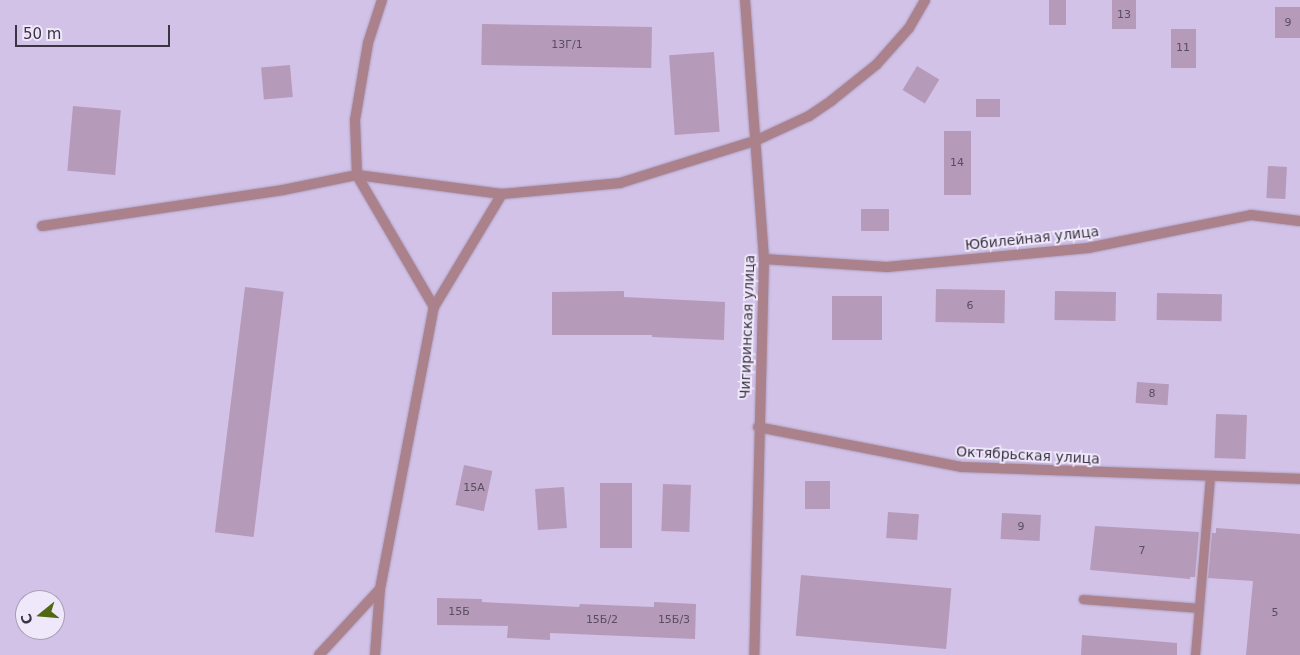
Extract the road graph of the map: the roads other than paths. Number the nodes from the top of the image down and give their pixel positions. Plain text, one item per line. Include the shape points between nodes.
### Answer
1 (382, 0) edge
2 (745, 0) edge
3 (926, 0) edge
4 (755, 141) junction
5 (357, 175) junction
6 (502, 194) junction
7 (1300, 221) edge
8 (42, 226) dead end
9 (764, 259) junction
10 (434, 307) junction
11 (758, 428) junction
12 (1210, 476) junction
13 (1300, 479) edge
14 (380, 589) junction
15 (1082, 599) dead end
16 (1199, 608) junction
17 (319, 655) edge
18 (375, 655) edge
19 (754, 655) edge
20 (1195, 655) edge

1 - 5 street via 368,43 355,120
2 - 4 street, Чигиринская улица
3 - 4 street via 909,28 877,64 831,102
4 - 6 street via 620,183
4 - 9 street, Чигиринская улица
5 - 6 street
5 - 8 street via 283,190
5 - 10 street
6 - 10 street
7 - 9 street, Юбилейная улица via 1251,215 1088,248 887,267
9 - 11 street, Чигиринская улица
10 - 14 street
11 - 12 street, Октябрьская улица via 961,467
11 - 19 street, Чигиринская улица
12 - 13 street, Октябрьская улица
12 - 16 lane
14 - 17 street
14 - 18 street
15 - 16 lane
16 - 20 lane

